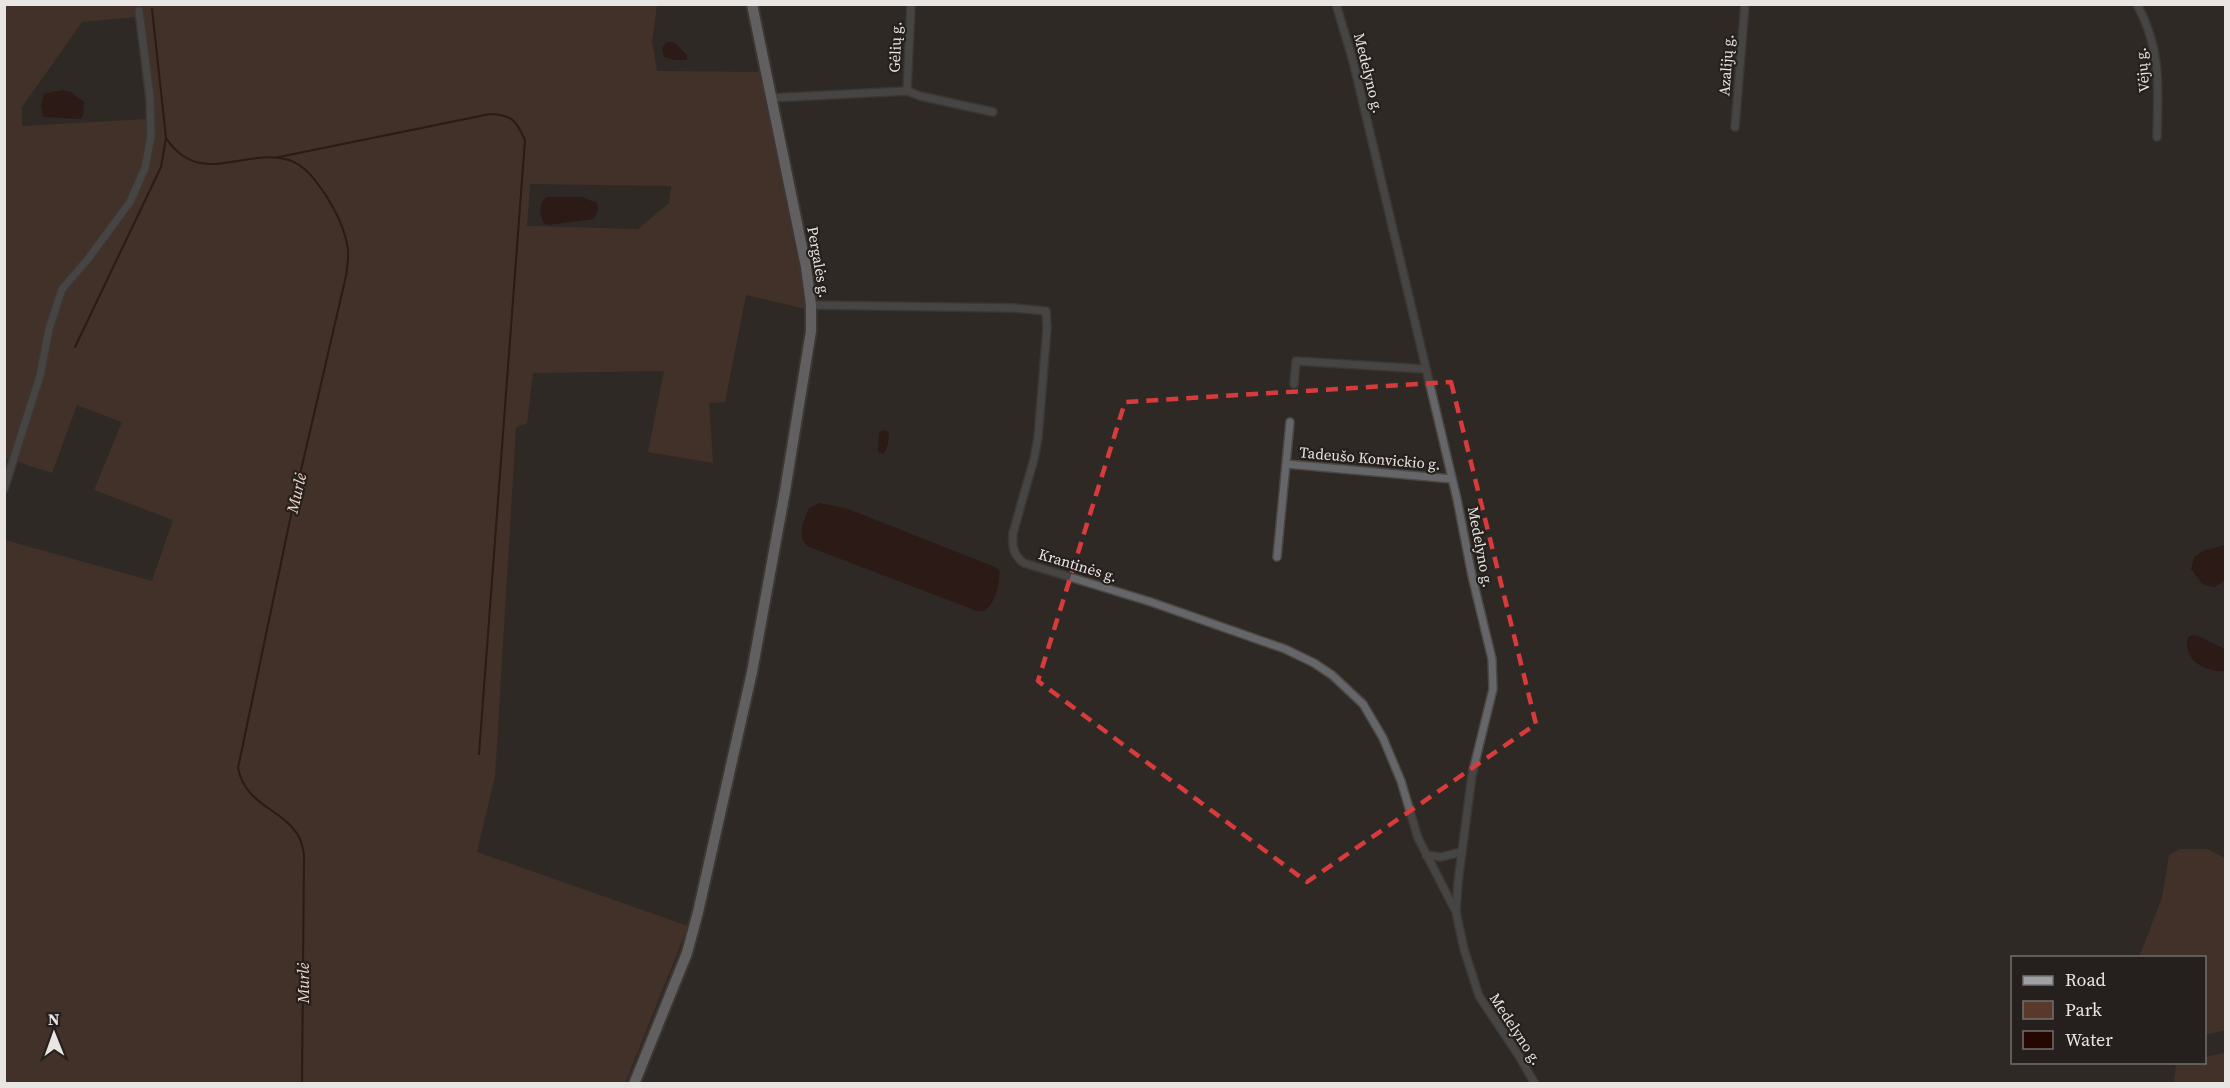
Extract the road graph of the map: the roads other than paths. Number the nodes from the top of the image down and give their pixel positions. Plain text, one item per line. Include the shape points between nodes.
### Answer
1 (752, 4) edge
2 (910, 4) edge
3 (1336, 4) edge
4 (1745, 4) edge
5 (2137, 4) edge
6 (139, 11) dead end
7 (907, 91) junction
8 (770, 98) junction
9 (993, 112) dead end
10 (1735, 127) dead end
11 (2157, 137) dead end
12 (811, 305) junction
13 (1425, 369) junction
14 (1294, 384) dead end
15 (1290, 422) dead end
16 (1286, 464) junction
17 (1452, 478) junction
18 (4, 489) edge
19 (1277, 557) dead end
20 (1461, 852) junction
21 (1426, 855) junction
22 (1456, 912) junction
23 (634, 1083) edge
24 (1535, 1083) edge

1 - 8 main road, Pergalės g.
2 - 7 street, Gėlių g.
3 - 13 street, Medelyno g.
4 - 10 street, Azalijų g.
5 - 11 street, Vėjų g. via 2150,32 2158,64
6 - 18 street via 150,97 151,136 145,168 130,202 62,290
7 - 8 street
7 - 9 street
8 - 12 main road, Pergalės g.
12 - 21 street, Krantinės g. via 1046,311 1038,438 1013,533 1016,556 1024,563 1285,649 1332,675 1363,704 1383,738
12 - 23 main road, Pergalės g. via 808,355 752,672 693,934
13 - 14 street via 1296,361
13 - 17 street, Medelyno g.
15 - 16 street, Tadeušo Konvickio g.
16 - 17 street, Tadeušo Konvickio g.
16 - 19 street, Tadeušo Konvickio g.
17 - 20 street, Medelyno g. via 1492,659 1493,689 1472,775
20 - 21 street via 1441,857
20 - 22 street, Medelyno g.
21 - 22 street, Krantinės g.
22 - 24 street, Medelyno g. via 1479,996

